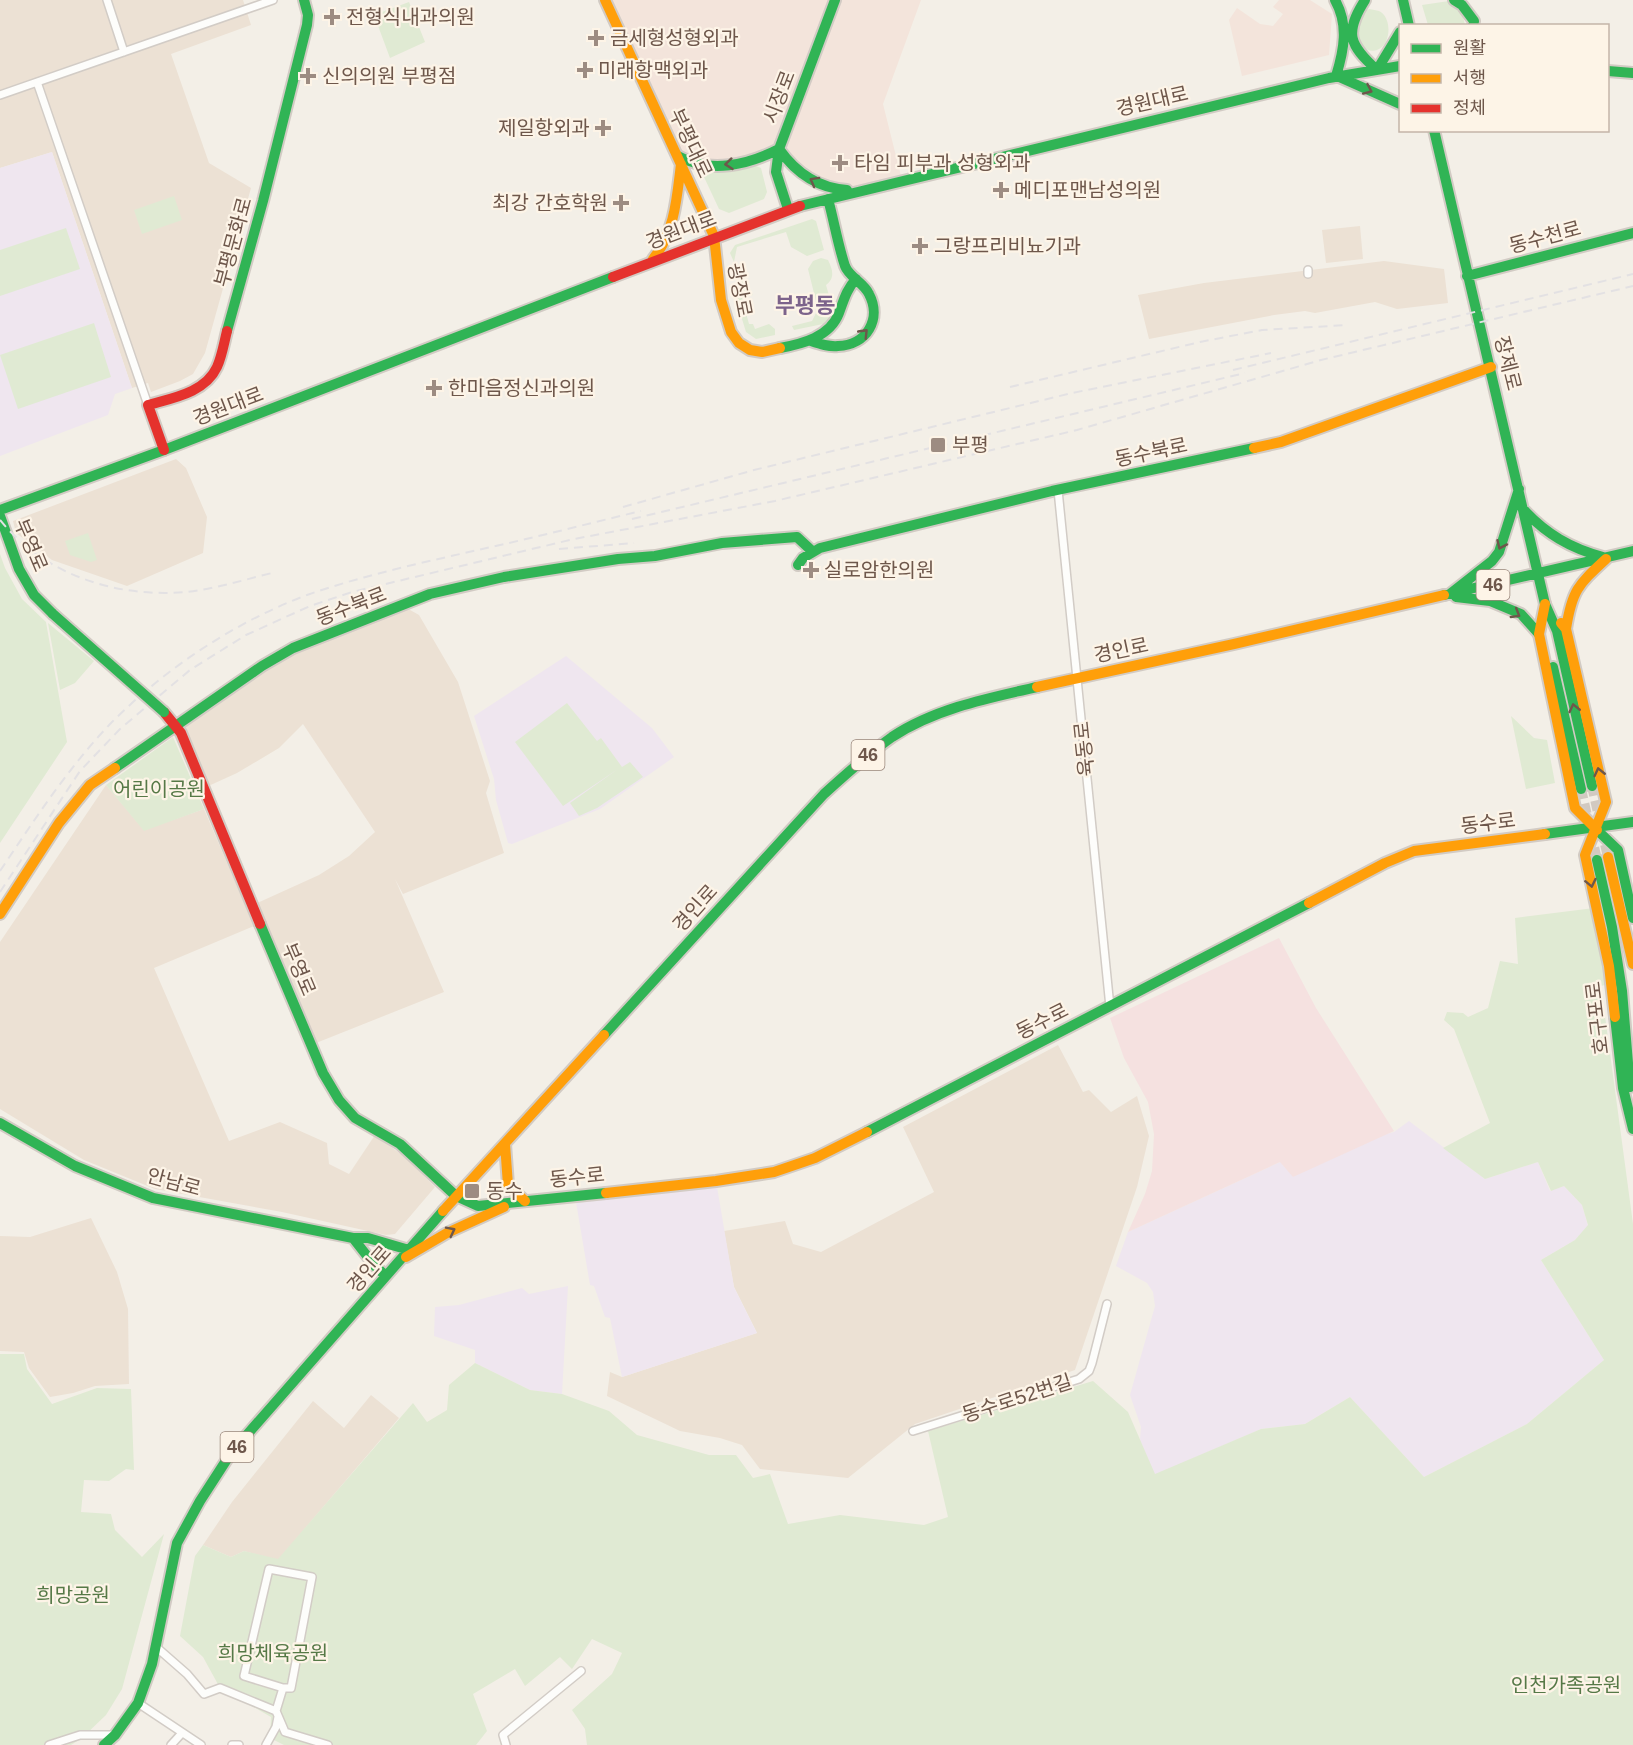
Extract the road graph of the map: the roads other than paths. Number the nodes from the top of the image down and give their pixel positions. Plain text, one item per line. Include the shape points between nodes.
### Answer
1 (107, 0) edge
2 (273, 0) edge
3 (304, 0) edge
4 (605, 0) edge
5 (835, 0) edge
6 (1335, 0) edge
7 (1365, 0) edge
8 (1403, 0) edge
9 (1454, 0) edge
10 (1472, 0) edge
11 (1409, 24) edge
12 (1474, 24) edge
13 (1399, 36) edge
14 (124, 52) junction
15 (1399, 66) edge
16 (1377, 70) junction
17 (1609, 71) edge
18 (1633, 73) edge
19 (1336, 76) junction
20 (37, 82) junction
21 (0, 95) edge
22 (1399, 103) edge
23 (1434, 132) edge
24 (779, 148) junction
25 (679, 160) junction
26 (861, 190) junction
27 (828, 198) junction
28 (788, 209) junction
29 (1633, 233) edge
30 (714, 236) junction
31 (649, 262) junction
32 (1467, 276) junction
33 (856, 279) junction
34 (811, 341) junction
35 (1491, 367) junction
36 (148, 405) junction
37 (164, 450) junction
38 (1519, 489) junction
39 (1058, 490) junction
40 (1523, 509) junction
41 (0, 510) edge
42 (0, 516) edge
43 (812, 551) junction
44 (1633, 552) edge
45 (1606, 558) junction
46 (798, 565) dead end
47 (1538, 575) junction
48 (1447, 596) junction
49 (1545, 604) junction
50 (1566, 629) junction
51 (1539, 634) junction
52 (1077, 678) junction
53 (176, 726) junction
54 (1586, 788) tunnel mouth
55 (1633, 822) edge
56 (1595, 827) junction
57 (0, 914) edge
58 (1633, 918) edge
59 (1633, 964) edge
60 (1110, 1007) junction
61 (0, 1123) edge
62 (1633, 1124) edge
63 (1633, 1130) edge
64 (504, 1144) junction
65 (456, 1197) junction
66 (520, 1202) junction
67 (353, 1238) junction
68 (409, 1250) junction
69 (400, 1260) junction
70 (386, 1276) junction
71 (1107, 1304) dead end
72 (913, 1431) dead end
73 (155, 1646) junction
74 (581, 1671) dead end
75 (283, 1688) junction
76 (138, 1703) junction
77 (277, 1714) junction
78 (182, 1733) junction
79 (115, 1735) junction
80 (49, 1745) edge
81 (104, 1745) edge
82 (171, 1745) edge
83 (201, 1745) edge
84 (232, 1745) edge
85 (239, 1745) edge
86 (266, 1745) edge
87 (328, 1745) edge
88 (506, 1745) edge

1 - 14 street
2 - 14 street
3 - 36 main road, 부평문화로 via 308,21 217,367 202,387
4 - 25 main road, 부평대로
5 - 24 main road, 시장로
6 - 19 main road via 1345,26
7 - 16 main road via 1352,20 1352,42
8 - 11 main road
9 - 12 main road via 1462,4
10 - 12 main road
13 - 16 main road
14 - 20 street
15 - 16 main road, 경원대로
16 - 19 main road, 경원대로
17 - 18 main road
19 -> 22 main road
19 - 26 main road, 경원대로
20 - 21 street
20 - 36 street
23 - 32 main road, 장제로
24 -> 25 main road via 756,160 708,166
26 -> 24 main road via 827,188 815,183 797,171
24 - 28 main road, 시장로 via 776,172
25 - 30 main road, 부평대로
25 - 31 main road via 668,237
26 - 27 main road, 경원대로
27 - 28 main road, 경원대로
27 - 33 main road, 광장로 via 844,263
28 - 30 main road, 경원대로
29 - 32 main road, 동수천로
30 - 31 main road, 경원대로
30 - 34 main road, 광장로 via 725,315 740,344 760,352
31 - 37 main road, 경원대로
32 - 35 main road, 장제로
33 - 34 main road, 광장로 via 845,292 838,318
34 -> 33 main road, 광장로 via 828,346 852,344 871,327 875,310 865,285
35 - 38 main road, 장제로
35 - 39 main road, 동수북로 via 1281,442
36 - 37 main road
37 - 41 main road, 경원대로
38 - 40 main road, 장제로
38 -> 48 main road via 1499,552
39 - 43 main road, 동수북로
39 - 52 street, 육동로
40 - 45 main road via 1540,528 1560,541
40 - 47 main road, 장제로
42 - 53 main road, 부영로, bridge via 19,569 34,595
43 - 46 main road
43 - 53 main road, 동수북로 via 797,537 722,543 504,577 430,594 293,648
44 - 45 main road, 경인로 / 46
45 - 47 main road, 경인로 / 46
45 - 50 main road via 1581,583 1570,603
47 - 48 main road, 경인로 / 46
47 - 49 main road, 장제로
48 -> 51 main road via 1490,602 1521,614
48 - 52 main road, 경인로 / 46
49 - 50 main road
49 - 51 main road
49 - 54 main road, 장제로 via 1545,632
56 -> 50 main road, 호구포로 via 1606,802
51 - 56 main road via 1575,808
52 - 60 street, 육동로
52 - 64 main road, 경인로 / 46 via 942,712 894,736 854,766
53 - 57 main road, 동수북로 via 90,785 59,823
53 - 65 main road, 부영로 via 329,1085 351,1114 402,1146
55 - 56 main road, 동수로
56 - 58 main road via 1618,850
56 - 60 main road, 동수로 via 1414,851
56 -> 63 main road, 호구포로 via 1585,855 1609,966 1623,1088
59 - 62 main road, 호구포로 via 1602,858 1622,991
60 - 66 main road, 동수로 via 815,1158 774,1172
61 - 67 main road, 안남로 via 75,1166 153,1198
64 - 65 main road, 경인로 / 46
64 - 66 main road via 508,1185
65 - 66 main road, 동수로 via 478,1206
65 - 68 main road, 경인로 / 46
69 -> 66 main road via 447,1233
67 - 68 main road, 안남로 via 368,1238
67 - 70 main road
68 - 69 main road, 경인로 / 46
69 - 70 main road, 경인로 / 46
70 - 73 main road, 경인로 / 46 via 231,1453 200,1501 177,1543
71 - 72 street, 동수로52번길 via 1092,1364 1078,1379
73 - 76 main road, 경인로 / 46
73 - 77 street via 188,1674 204,1694 220,1688
74 - 88 street via 503,1735
75 - 75 street via 291,1688 312,1577 268,1569 244,1676
75 - 77 street
76 - 78 street
76 - 79 main road, 경인로 / 46
77 - 86 street via 276,1727
77 - 87 street via 285,1732
78 - 82 street
78 - 83 street
79 - 80 street via 80,1735
79 - 81 main road, 경인로 / 46
84 - 85 street

